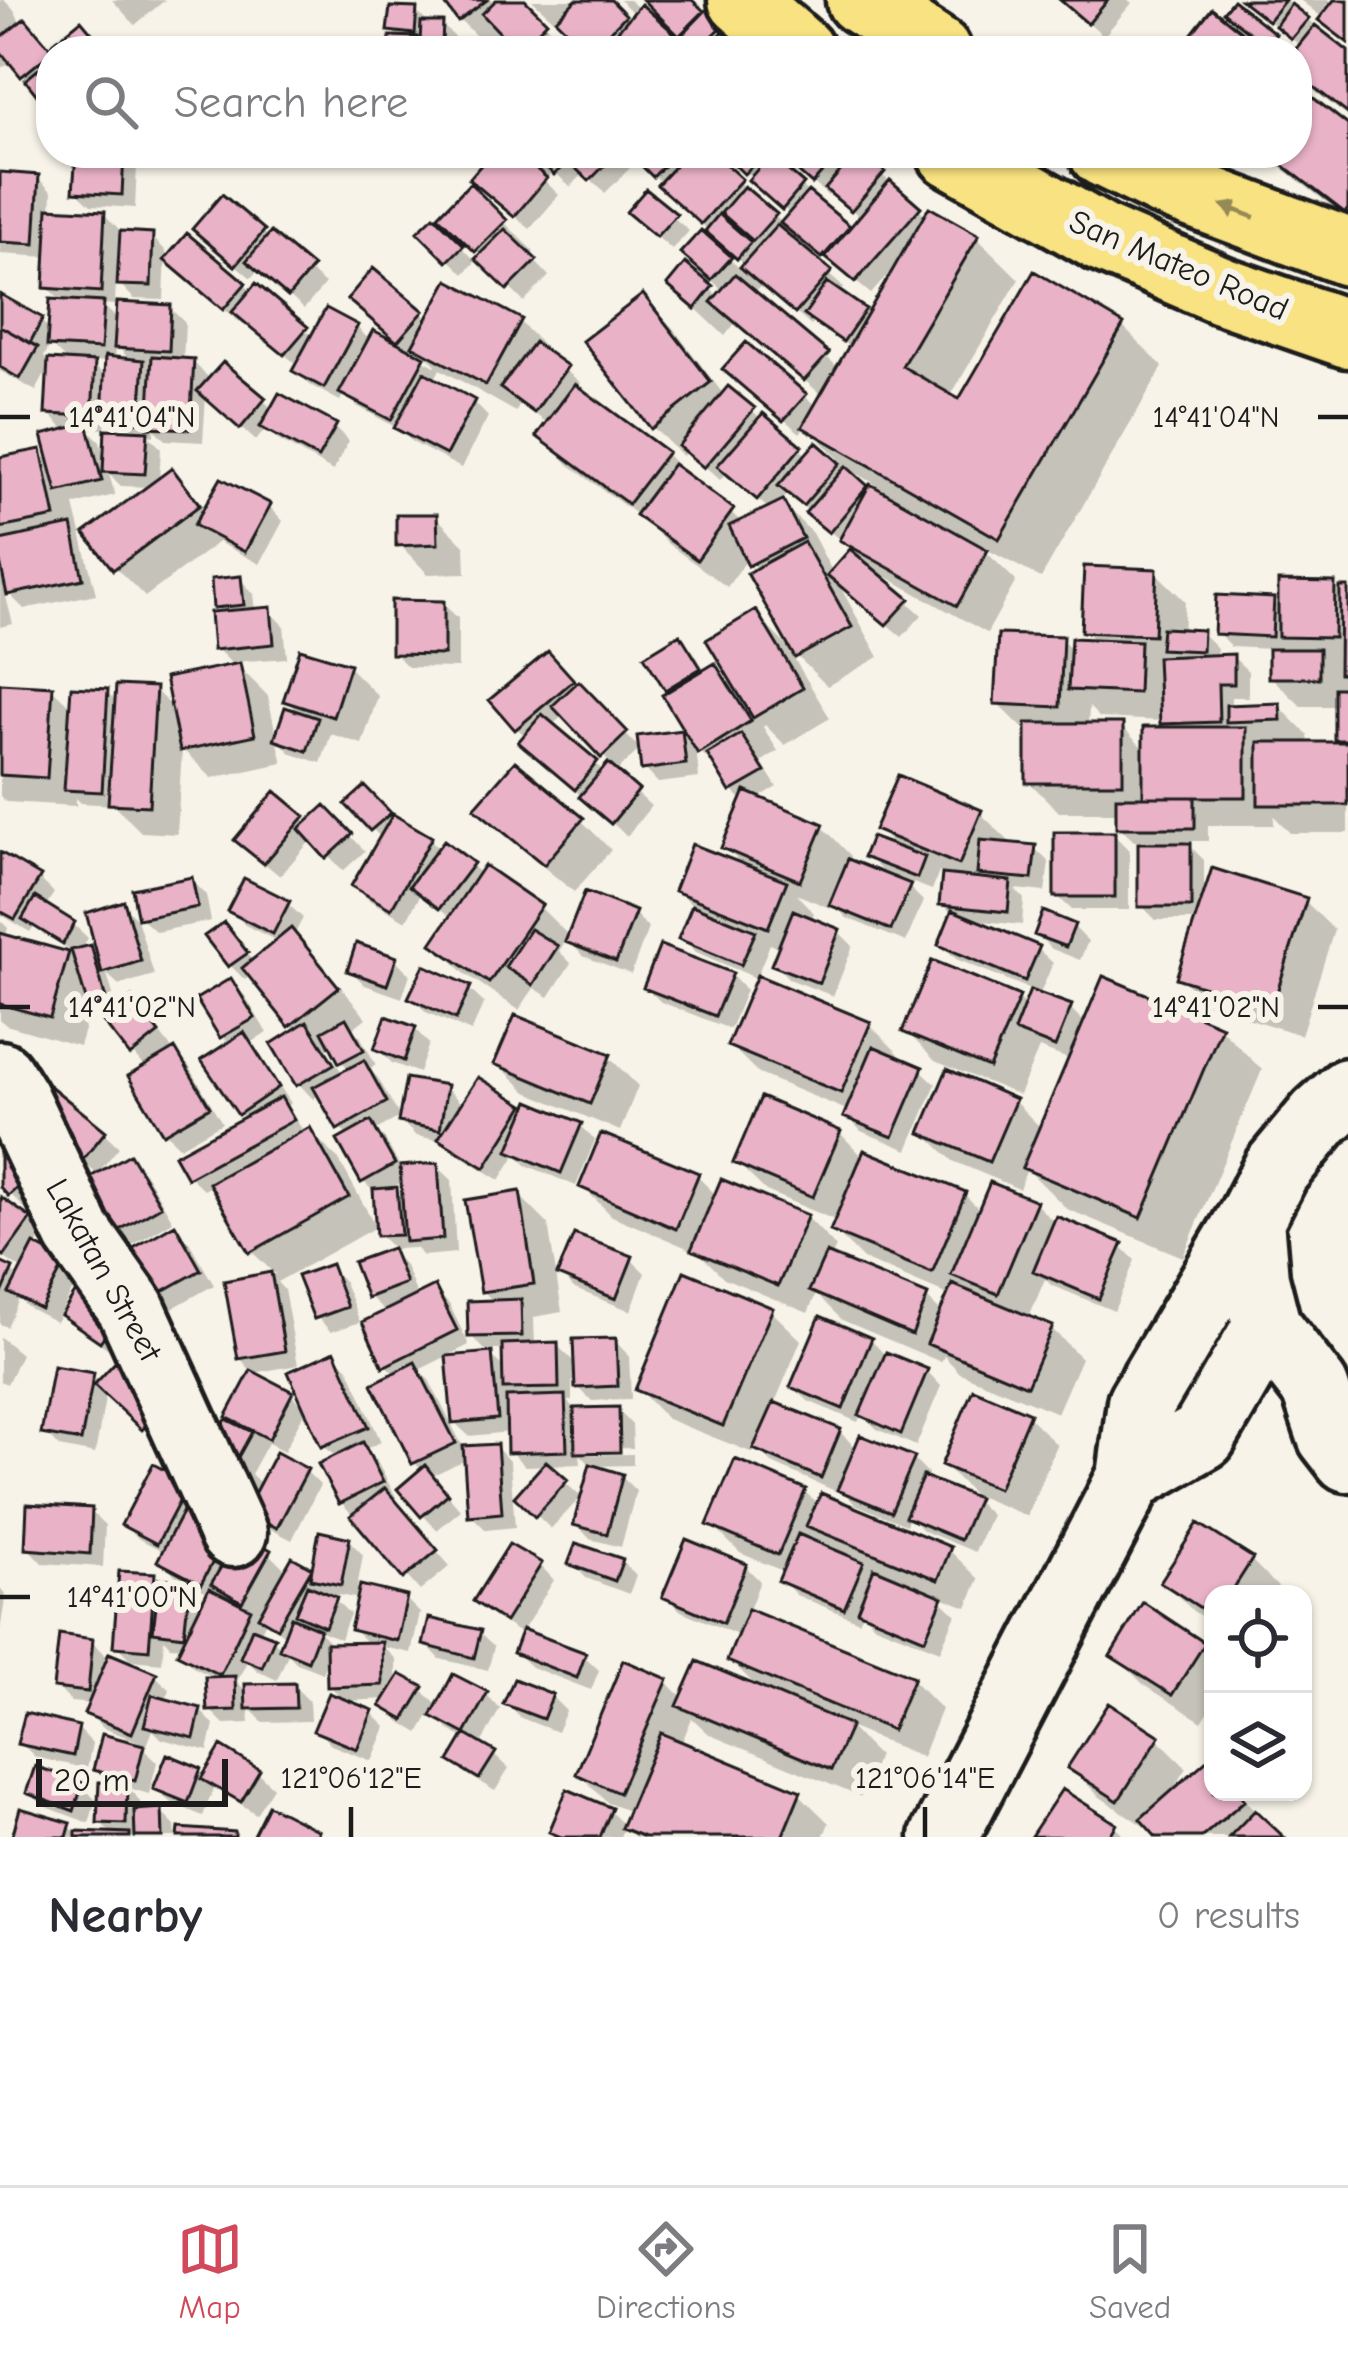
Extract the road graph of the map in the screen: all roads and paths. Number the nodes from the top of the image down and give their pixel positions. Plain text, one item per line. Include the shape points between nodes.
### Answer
1 (742, 0) edge
2 (860, 0) edge
3 (783, 36) edge
4 (914, 36) edge
5 (978, 168) edge
6 (1134, 168) edge
7 (1348, 252) edge
8 (1348, 334) edge
9 (0, 1075) edge
10 (1348, 1092) edge
11 (1250, 1220) junction
12 (1268, 1326) junction
13 (1331, 1393) edge
14 (1348, 1458) edge
15 (1131, 1477) junction
16 (233, 1533) dead end
17 (944, 1837) edge

1 - 3 main road
2 - 4 main road
5 - 8 main road, San Mateo Road via 1103,238
7 -> 6 main road
9 - 16 street, Lakatan Street via 78,1233 131,1308
10 - 11 street via 1276,1170
11 - 12 street
11 - 15 street via 1141,1403
12 - 13 street
12 - 15 street via 1203,1436
13 - 14 street via 1331,1436
15 - 17 street

